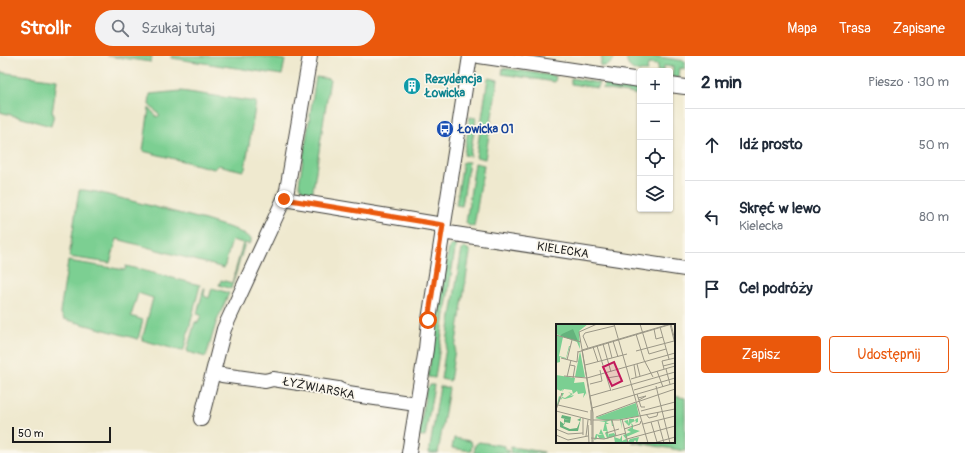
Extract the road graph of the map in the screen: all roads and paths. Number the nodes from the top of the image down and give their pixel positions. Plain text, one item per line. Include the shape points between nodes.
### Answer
1 (310, 56) edge
2 (470, 56) edge
3 (479, 56) edge
4 (637, 80) edge
5 (673, 85) edge
6 (685, 87) edge
7 (284, 199) junction
8 (442, 229) junction
9 (685, 269) edge
10 (222, 375) dead end
11 (416, 404) junction
12 (201, 419) dead end
13 (409, 453) edge

1 - 7 street
2 - 8 street
3 - 4 street
5 - 6 street
7 - 8 street, KIELECKA
7 - 12 street via 224,329
8 - 9 street, KIELECKA
8 - 11 street
10 - 11 street, ŁYŻWIARSKA via 265,381 273,379
11 - 13 street

